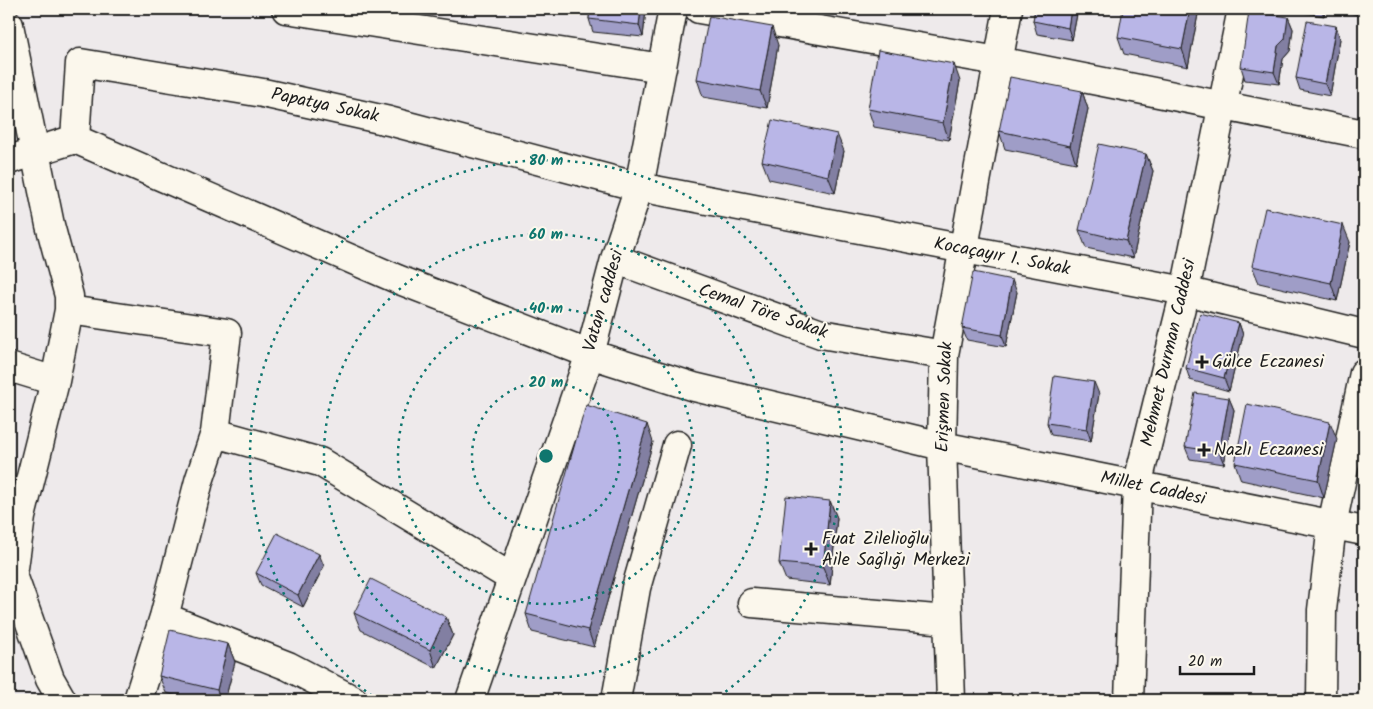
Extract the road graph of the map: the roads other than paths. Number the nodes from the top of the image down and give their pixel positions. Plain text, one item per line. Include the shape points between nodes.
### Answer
1 (287, 9) edge
2 (673, 9) edge
3 (699, 9) edge
4 (1008, 9) edge
5 (1242, 9) edge
6 (9, 25) edge
7 (998, 61) junction
8 (662, 68) junction
9 (1221, 105) junction
10 (1364, 134) edge
11 (75, 139) junction
12 (34, 152) junction
13 (9, 160) edge
14 (639, 187) junction
15 (964, 251) junction
16 (615, 259) junction
17 (1185, 291) junction
18 (69, 310) junction
19 (1364, 334) edge
20 (590, 354) junction
21 (944, 355) junction
22 (9, 367) edge
23 (1364, 372) edge
24 (55, 381) junction
25 (216, 432) junction
26 (677, 445) dead end
27 (942, 446) junction
28 (1137, 486) junction
29 (1332, 525) junction
30 (1364, 531) edge
31 (512, 578) junction
32 (752, 603) dead end
33 (164, 617) junction
34 (947, 620) junction
35 (62, 700) edge
36 (138, 700) edge
37 (354, 700) edge
38 (470, 700) edge
39 (616, 700) edge
40 (951, 700) edge
41 (1129, 700) edge
42 (1321, 700) edge

1 - 8 street
2 - 8 street, Vatan caddesi
3 - 7 street
4 - 7 street, Erişmen Sokak
5 - 9 street, Mehmet Durman Caddesi
6 - 12 street
7 - 9 street
7 - 15 street, Erişmen Sokak
8 - 14 street, Vatan caddesi
9 - 10 street
9 - 17 street, Mehmet Durman Caddesi
11 - 12 street
11 - 14 street, Papatya Sokak via 80,63 263,93 389,121
11 - 20 street, Millet Caddesi via 397,279
12 - 13 street
12 - 18 street via 69,296
14 - 15 street, Kocaçayır 1. Sokak
14 - 16 street, Vatan caddesi
15 - 17 street, Kocaçayır 1. Sokak
15 - 21 street, Erişmen Sokak
16 - 20 street, Vatan caddesi
16 - 21 street, Cemal Töre Sokak via 821,334
17 - 19 street, Kocaçayır 1. Sokak
17 - 28 street, Mehmet Durman Caddesi
18 - 24 street
18 - 25 street via 227,333
20 - 27 street, Millet Caddesi via 694,387
20 - 31 street, Vatan caddesi
21 - 27 street, Erişmen Sokak
22 - 24 street
23 - 29 street
24 - 35 street via 21,517 13,575 50,679
25 - 31 street via 320,462
25 - 33 street via 199,481
26 - 39 street via 636,588
27 - 28 street, Millet Caddesi
27 - 34 street, Erişmen Sokak
28 - 29 street, Millet Caddesi
28 - 41 street, Mehmet Durman Caddesi
29 - 30 street, Millet Caddesi
29 - 42 street via 1322,610
31 - 38 street, Vatan caddesi
32 - 34 street
33 - 36 street
33 - 37 street via 288,666
34 - 40 street, Erişmen Sokak

